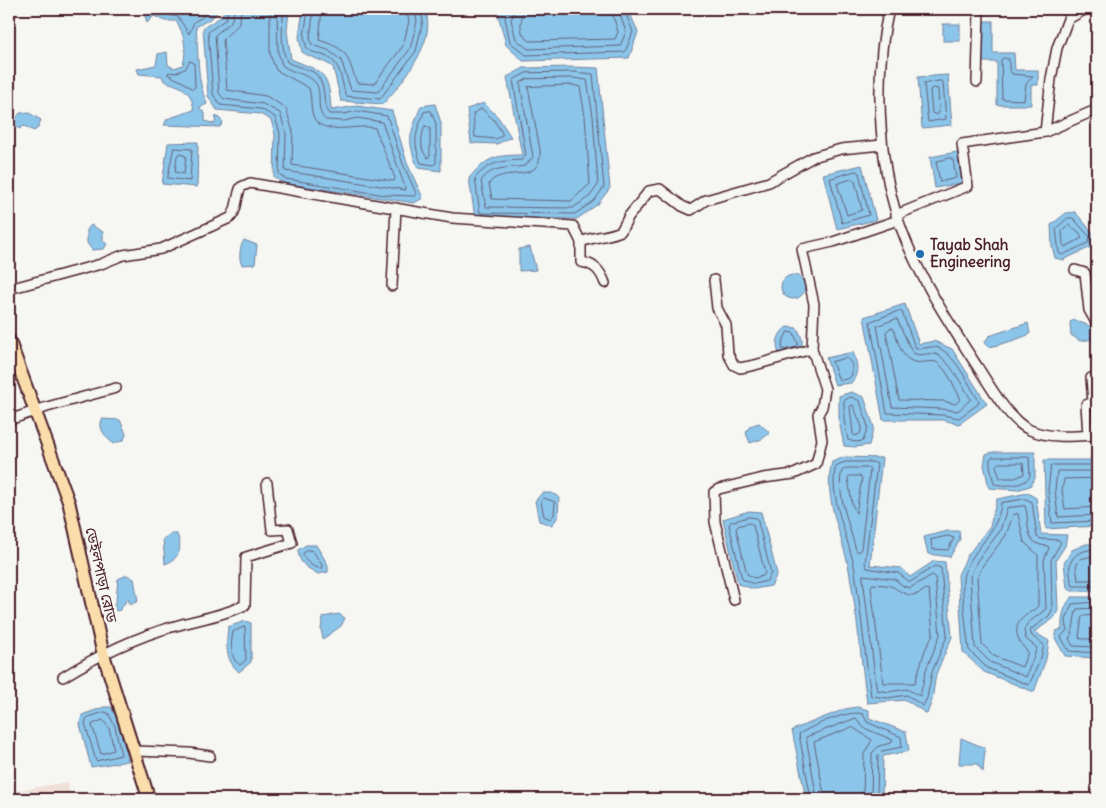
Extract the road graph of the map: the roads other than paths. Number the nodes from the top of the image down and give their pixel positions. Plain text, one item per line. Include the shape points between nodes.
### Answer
1 (890, 9) edge
2 (978, 9) edge
3 (1086, 9) edge
4 (977, 82) dead end
5 (1097, 112) edge
6 (1045, 132) junction
7 (882, 144) junction
8 (396, 208) junction
9 (897, 217) junction
10 (581, 242) junction
11 (1075, 270) dead end
12 (714, 280) dead end
13 (605, 283) dead end
14 (392, 286) dead end
15 (9, 289) edge
16 (1097, 324) edge
17 (9, 340) edge
18 (812, 349) junction
19 (1091, 378) dead end
20 (116, 388) dead end
21 (37, 412) junction
22 (9, 420) edge
23 (1088, 435) junction
24 (1097, 435) edge
25 (267, 484) dead end
26 (734, 600) dead end
27 (104, 653) junction
28 (63, 677) dead end
29 (136, 751) junction
30 (210, 756) dead end
31 (149, 799) edge

1 - 7 street via 885,25 880,84
2 - 4 street
3 - 6 street via 1068,19 1057,48 1050,79
5 - 6 street
6 - 9 street via 962,144 968,186
7 - 9 street
7 - 10 street via 841,149 813,157 769,182 706,200 691,210 660,189 649,190 621,231
8 - 10 street via 452,218 572,225
8 - 14 street
8 - 15 street via 245,184 236,196 235,210 230,218 180,242
9 - 18 street via 832,242 802,249 814,304
9 - 23 street via 917,265 945,315 1012,416 1029,430 1056,436
10 - 13 street via 581,262 591,264 601,272
11 - 16 street via 1085,273 1089,310
12 - 18 street via 718,308 726,325 728,354 734,364 740,368
17 - 21 main road, ডেইলপাড়া রোড
18 - 26 street via 825,389 818,414 822,440 816,464 794,474 763,478 714,492 715,522
19 - 23 street via 1093,402 1086,405
20 - 21 street via 47,406
21 - 22 street
21 - 27 main road, ডেইলপাড়া রোড via 69,504
23 - 24 street
25 - 27 street via 272,530 288,529 292,543 246,557 245,605 174,626
27 - 28 street
27 - 29 main road, ডেইলপাড়া রোড
29 - 30 street
29 - 31 main road, ডেইলপাড়া রোড

